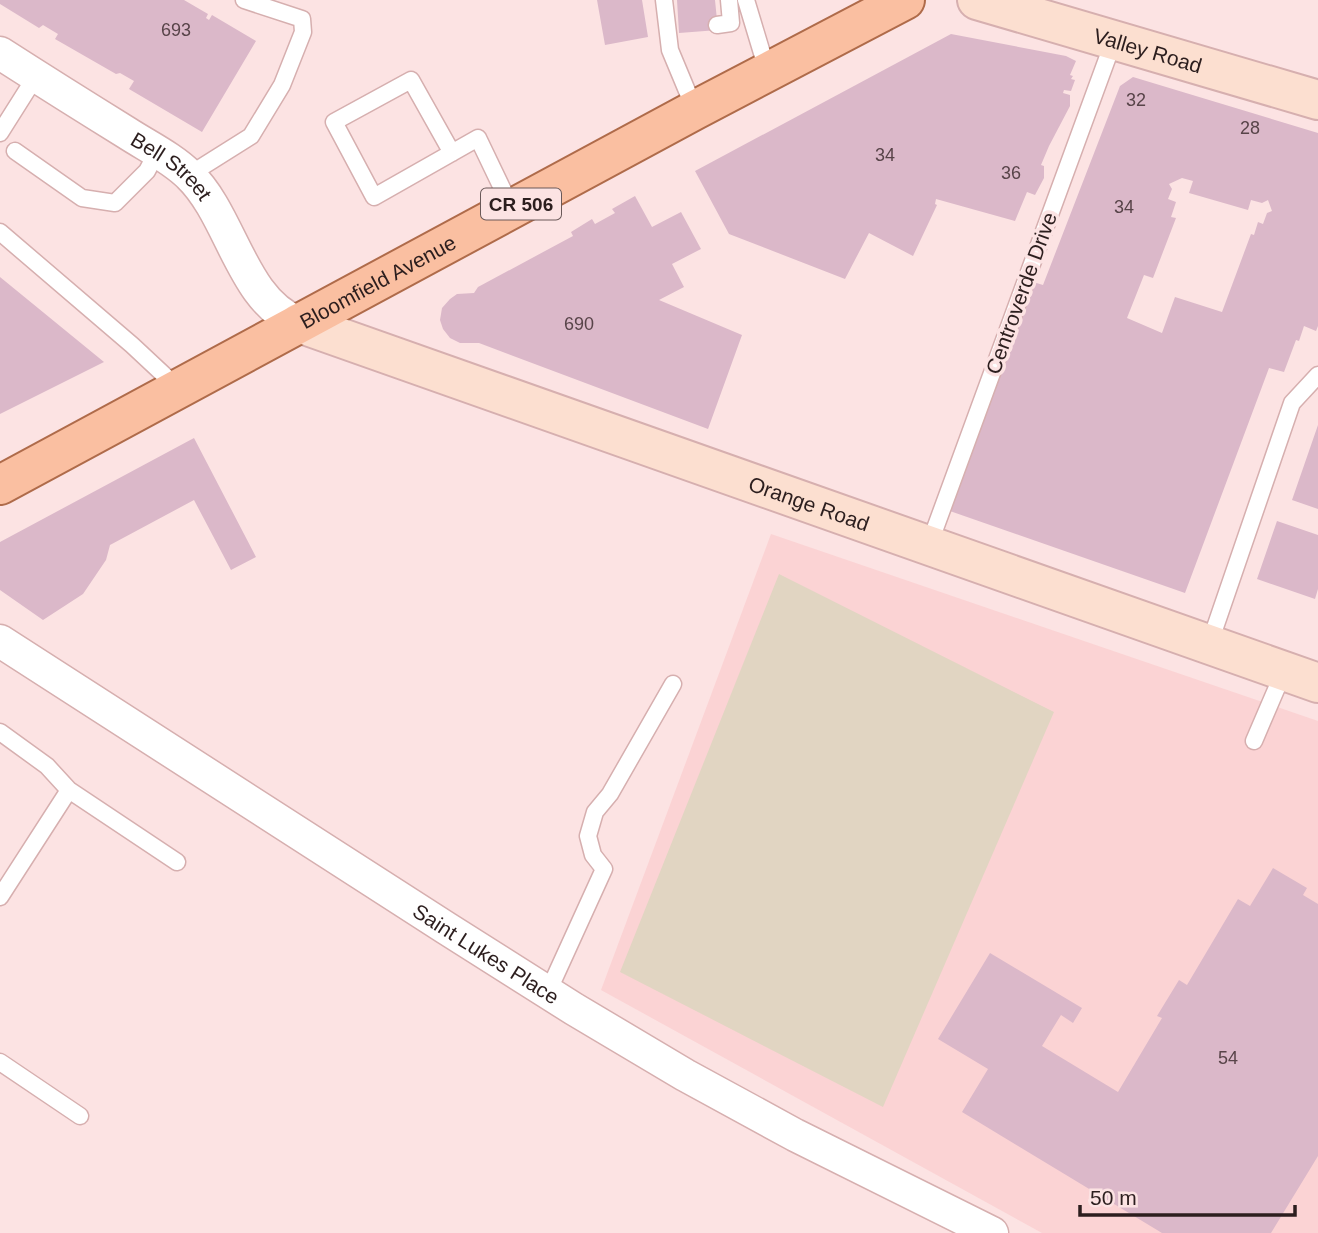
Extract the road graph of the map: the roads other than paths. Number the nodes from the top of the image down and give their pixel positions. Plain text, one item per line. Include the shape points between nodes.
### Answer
1 (244, 0) edge
2 (667, 0) edge
3 (729, 0) edge
4 (746, 0) edge
5 (905, 0) edge
6 (977, 0) edge
7 (717, 25) dead end
8 (1114, 40) junction
9 (0, 53) edge
10 (768, 73) junction
11 (36, 76) junction
12 (1318, 100) edge
13 (695, 110) junction
14 (0, 133) edge
15 (15, 151) dead end
16 (157, 152) junction
17 (452, 153) junction
18 (189, 175) junction
19 (512, 209) junction
20 (0, 232) edge
21 (299, 323) junction
22 (1318, 376) edge
23 (178, 388) junction
24 (0, 485) edge
25 (929, 545) junction
26 (0, 641) edge
27 (1209, 645) junction
28 (1301, 677) edge
29 (673, 684) dead end
30 (0, 732) edge
31 (1254, 741) dead end
32 (69, 790) junction
33 (177, 862) dead end
34 (0, 897) edge
35 (548, 992) junction
36 (0, 1062) edge
37 (80, 1116) dead end
38 (992, 1233) edge

1 - 18 lane via 302,19 303,32 282,85 251,136
2 - 13 lane via 673,29 670,50
3 - 7 lane via 731,23
4 - 10 lane
5 - 10 main road, Bloomfield Avenue / CR 506
6 - 8 street, Valley Road
8 - 12 street, Valley Road
8 - 25 lane, Centroverde Drive
9 - 11 street, Bell Street
10 - 13 main road, Bloomfield Avenue / CR 506
11 - 14 lane
11 - 16 street, Bell Street
13 - 19 main road, Bloomfield Avenue / CR 506
15 - 16 lane via 82,198 115,204 147,172
16 - 18 street, Bell Street
17 - 17 lane via 374,197 334,122 411,80
17 - 19 lane via 478,138
18 - 21 street, Bell Street via 207,197 267,302
19 - 21 main road, Bloomfield Avenue / CR 506
20 - 23 lane
21 - 23 main road, Bloomfield Avenue / CR 506
21 - 25 street, Orange Road
22 - 27 lane via 1292,403
23 - 24 main road, Bloomfield Avenue / CR 506
25 - 27 street, Orange Road
26 - 35 street, Saint Lukes Place
27 - 28 street, Orange Road
28 - 31 lane
29 - 35 lane via 595,812 588,836 593,855 604,869
30 - 32 lane via 47,766
32 - 33 lane
32 - 34 lane
35 - 38 street, Saint Lukes Place via 722,1095
36 - 37 lane

